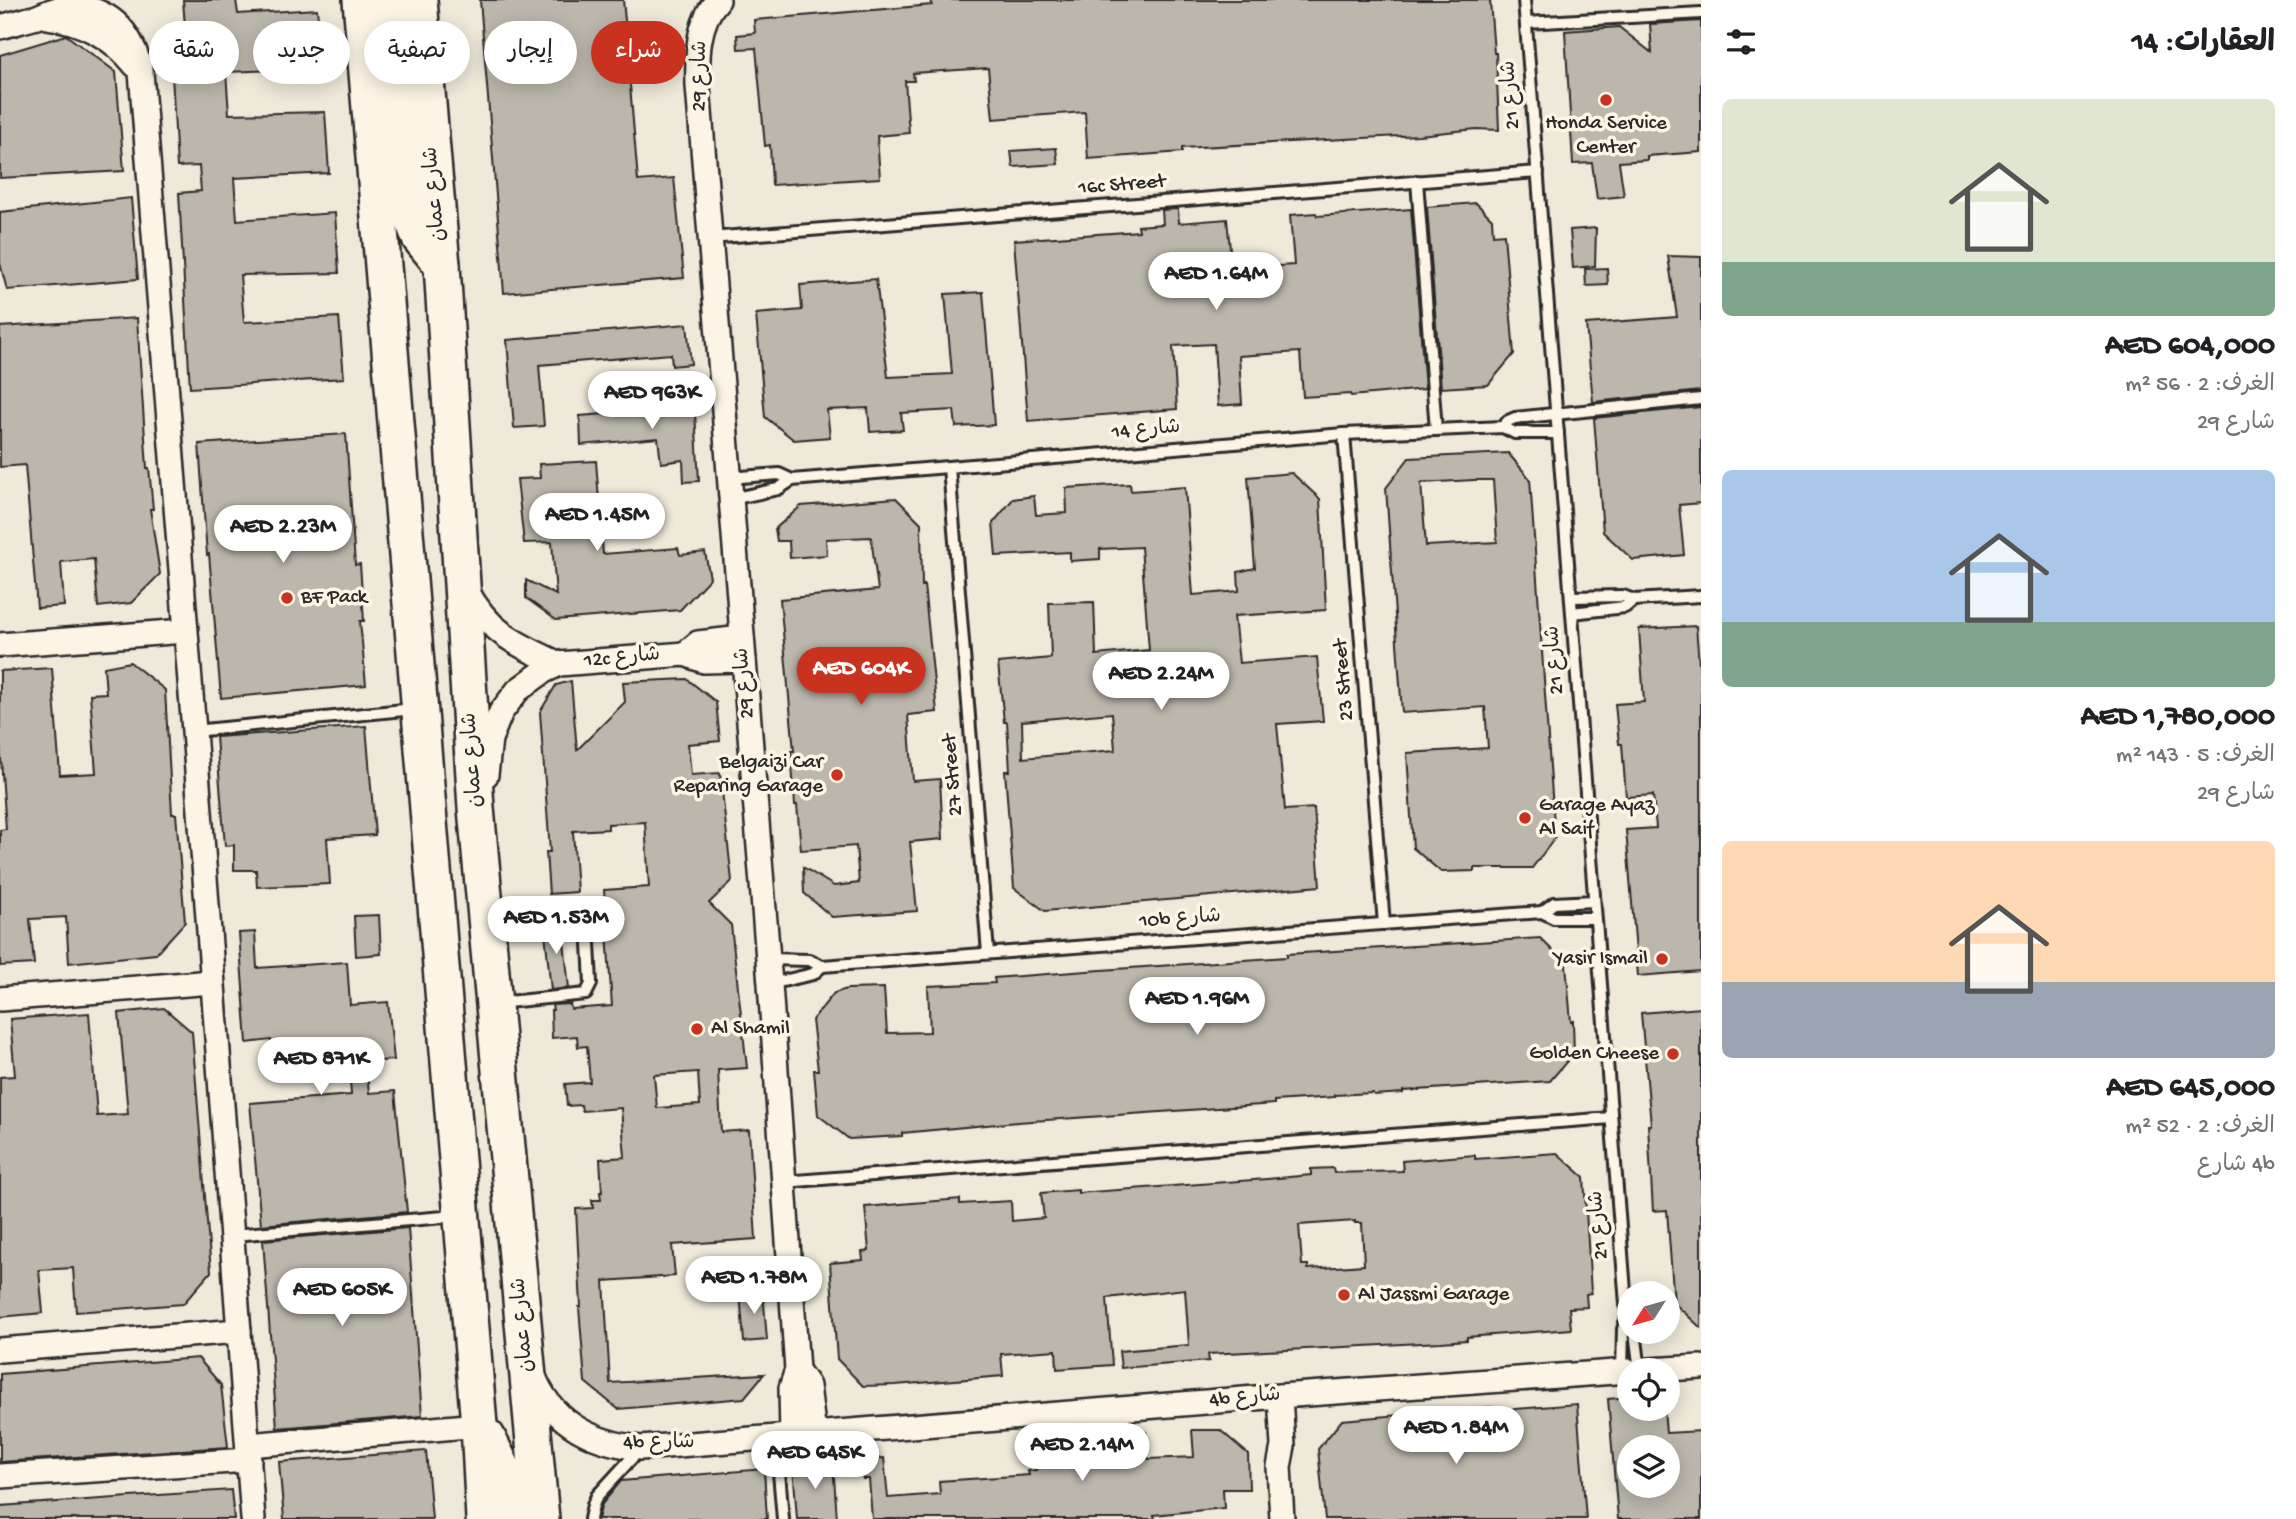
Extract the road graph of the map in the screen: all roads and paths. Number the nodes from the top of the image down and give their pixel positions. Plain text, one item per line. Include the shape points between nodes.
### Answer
1 (362, 0) edge
2 (393, 0) edge
3 (419, 0) edge
4 (718, 0) edge
5 (1524, 0) edge
6 (1701, 13) edge
7 (1526, 23) junction
8 (0, 27) edge
9 (1538, 172) junction
10 (1417, 181) junction
11 (710, 238) junction
12 (442, 265) junction
13 (1701, 399) edge
14 (1556, 414) junction
15 (1503, 427) junction
16 (1436, 430) junction
17 (1558, 433) junction
18 (1344, 434) junction
19 (949, 467) junction
20 (792, 480) junction
21 (730, 489) junction
22 (463, 583) junction
23 (1701, 596) edge
24 (1571, 597) junction
25 (1634, 600) junction
26 (1572, 613) junction
27 (185, 631) junction
28 (0, 645) edge
29 (743, 649) junction
30 (559, 664) junction
31 (420, 709) junction
32 (194, 731) junction
33 (476, 808) junction
34 (1594, 901) junction
35 (1542, 912) junction
36 (1595, 918) junction
37 (488, 919) junction
38 (1384, 923) junction
39 (988, 953) junction
40 (768, 959) junction
41 (822, 966) junction
42 (212, 982) junction
43 (770, 984) junction
44 (0, 999) edge
45 (495, 1003) junction
46 (1611, 1118) junction
47 (783, 1182) junction
48 (461, 1215) junction
49 (233, 1236) junction
50 (1625, 1281) edge
51 (239, 1331) junction
52 (0, 1350) edge
53 (527, 1357) junction
54 (1701, 1367) edge
55 (1680, 1368) edge
56 (1617, 1372) edge
57 (1271, 1397) junction
58 (479, 1426) junction
59 (794, 1436) junction
60 (641, 1448) junction
61 (248, 1452) junction
62 (0, 1476) edge
63 (253, 1519) edge
64 (484, 1519) edge
65 (514, 1519) edge
66 (541, 1519) edge
67 (590, 1519) edge
68 (783, 1519) edge
69 (1282, 1519) edge

1 - 31 main road
2 - 12 main road via 408,208 420,238
3 - 12 main road, شارع عمان
4 - 11 street, شارع 29 via 707,16 697,64
5 - 7 lane, شارع 21
6 - 7 lane
7 - 9 lane, شارع 21
8 - 27 street via 38,16 78,24 129,57 141,72
9 - 10 lane, 16c Street
9 - 14 lane, شارع 21
10 - 11 lane, 16c Street
10 - 16 lane
11 - 21 street, شارع 29
12 - 22 main road, شارع عمان
13 - 14 lane, شارع 14
14 - 15 lane, شارع 14 via 1515,418
14 - 17 lane, شارع 21
15 - 16 lane, شارع 14
15 - 17 lane, شارع 14 via 1516,433
16 - 18 lane, شارع 14
17 - 24 lane, شارع 21
18 - 19 lane, شارع 14
18 - 38 lane, 23 Street
19 - 20 lane, شارع 14
19 - 39 lane, 27 Street
20 - 21 lane, شارع 14 via 778,489
20 - 21 lane, شارع 14 via 779,474
21 - 29 street, شارع 29
22 - 30 street, 12c شارع via 494,628 516,645
22 - 33 main road, شارع عمان
23 - 25 lane
24 - 25 lane
24 - 26 lane, شارع 21
25 - 26 lane via 1625,607
26 - 34 lane, شارع 21
27 - 28 street
27 - 32 street
29 - 30 street, 12c شارع via 698,643 685,654
29 - 40 street, شارع 29
30 - 33 street, 12c شارع via 530,680 501,712
31 - 32 lane
31 - 48 main road
32 - 42 street
33 - 37 main road, شارع عمان
34 - 35 lane, 10b شارع via 1554,903
34 - 36 lane, شارع 21
35 - 36 lane, 10b شارع via 1554,918
35 - 38 lane, 10b شارع
36 - 46 lane, شارع 21
37 - 45 main road, شارع عمان
37 - 45 lane via 575,913 588,923 591,984 586,994
38 - 39 lane, 10b شارع
39 - 41 lane, 10b شارع
40 - 41 lane, 10b شارع via 809,960
40 - 43 street, شارع 29
41 - 43 lane, 10b شارع via 813,974
42 - 44 street
42 - 49 street
43 - 47 street, شارع 29
45 - 53 main road, شارع عمان
46 - 47 lane
46 - 50 lane, شارع 21
47 - 59 street, شارع 29 via 797,1370 808,1386
48 - 49 lane
48 - 58 main road
49 - 51 street
51 - 52 street
51 - 61 street
53 - 60 street, 4b شارع via 550,1405 568,1423 590,1437
53 - 66 main road, شارع عمان
54 - 55 street
56 - 57 street, 4b شارع
57 - 59 street, 4b شارع
57 - 69 street via 1283,1446 1279,1467
58 - 61 street
58 - 64 main road
58 - 65 main road via 504,1471
59 - 60 street, 4b شارع
59 - 68 lane
60 - 67 lane via 597,1496
61 - 62 street
61 - 63 street

